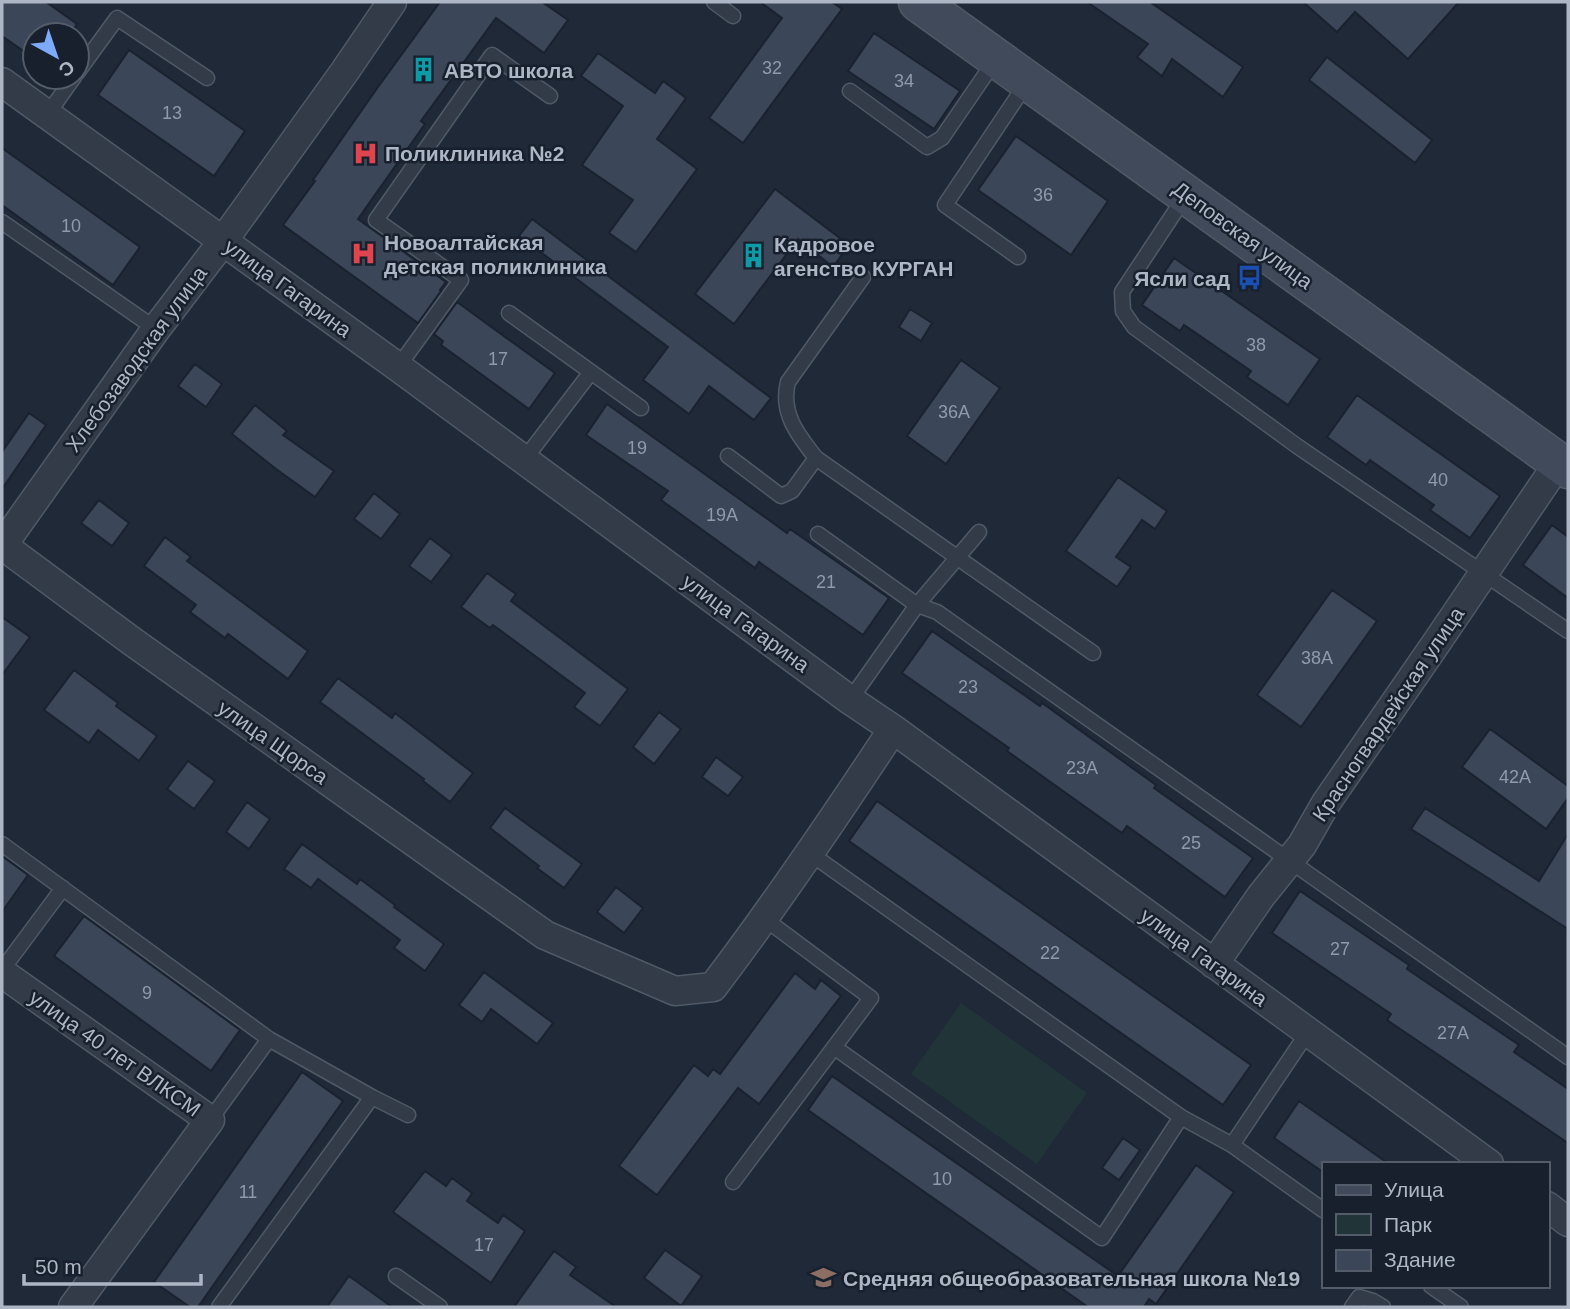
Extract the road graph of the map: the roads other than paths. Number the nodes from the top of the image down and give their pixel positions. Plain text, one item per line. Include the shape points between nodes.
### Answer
1 (392, 2) edge
2 (714, 2) edge
3 (918, 2) edge
4 (733, 16) dead end
5 (91, 54) edge
6 (997, 58) junction
7 (207, 78) dead end
8 (1029, 80) junction
9 (2, 82) edge
10 (64, 91) edge
11 (850, 91) dead end
12 (550, 96) dead end
13 (47, 115) junction
14 (1186, 194) junction
15 (2, 222) edge
16 (223, 241) junction
17 (1018, 257) dead end
18 (863, 276) dead end
19 (509, 313) dead end
20 (156, 329) junction
21 (398, 367) junction
22 (591, 372) junction
23 (641, 408) dead end
24 (729, 456) dead end
25 (816, 458) junction
26 (524, 460) junction
27 (1563, 465) edge
28 (979, 531) dead end
29 (818, 534) dead end
30 (2, 545) edge
31 (958, 558) junction
32 (1483, 572) junction
33 (917, 605) junction
34 (1568, 631) edge
35 (1093, 653) dead end
36 (850, 700) junction
37 (893, 729) junction
38 (2, 844) edge
39 (811, 853) junction
40 (1291, 860) junction
41 (63, 888) junction
42 (765, 919) junction
43 (1214, 964) junction
44 (2, 972) edge
45 (1308, 1032) junction
46 (270, 1039) junction
47 (834, 1047) junction
48 (1568, 1057) edge
49 (372, 1097) junction
50 (408, 1115) dead end
51 (1181, 1117) junction
52 (210, 1120) junction
53 (1232, 1146) junction
54 (1486, 1162) edge
55 (733, 1182) dead end
56 (1549, 1208) edge
57 (1322, 1209) edge
58 (1568, 1222) edge
59 (396, 1276) dead end
60 (1434, 1288) edge
61 (435, 1306) edge
62 (73, 1307) edge
63 (219, 1307) edge
64 (1352, 1307) edge
65 (1383, 1307) edge
66 (1461, 1307) edge

1 - 16 street, Хлебозаводская улица
2 - 4 lane
3 - 6 street, Деповская улица
5 - 7 lane via 117,18
6 - 8 street, Деповская улица
6 - 11 lane via 942,138 927,147
8 - 14 street, Деповская улица
8 - 17 lane via 946,205
9 - 13 street, улица Гагарина
10 - 13 lane
12 - 21 lane via 492,55 376,220 461,280
13 - 16 street, улица Гагарина
14 - 27 street, Деповская улица
14 - 32 lane via 1122,292 1123,311 1134,327 1297,446
15 - 20 lane
16 - 20 street, Хлебозаводская улица
16 - 21 street, улица Гагарина
18 - 25 lane via 788,382 784,396 794,430
19 - 22 lane
20 - 30 street, Хлебозаводская улица
21 - 26 street, улица Гагарина
22 - 23 lane
22 - 26 lane
24 - 25 lane via 781,495 792,491
25 - 31 lane
26 - 36 street, улица Гагарина
27 - 32 street, Красногвардейская улица
28 - 31 lane
29 - 33 lane
30 - 42 street, улица Щорса via 545,935 675,991 713,987
31 - 33 lane
31 - 35 lane
32 - 34 lane
32 - 40 street, Красногвардейская улица
33 - 36 lane
33 - 40 lane via 937,612
36 - 37 street, улица Гагарина
37 - 39 street, улица Щорса
37 - 43 street, улица Гагарина
38 - 41 lane
39 - 42 street, улица Щорса
39 - 51 lane
40 - 43 street, Красногвардейская улица
40 - 48 lane
41 - 44 lane
41 - 46 lane
42 - 47 lane via 871,998
43 - 45 street, улица Гагарина
44 - 52 street, улица 40 лет ВЛКСМ
45 - 53 lane
45 - 54 street, улица Гагарина
46 - 49 lane
46 - 52 lane
47 - 51 lane via 1102,1238
47 - 55 lane
49 - 50 lane
49 - 63 lane
51 - 53 lane
52 - 62 street, улица 40 лет ВЛКСМ
53 - 57 lane
56 - 58 street
59 - 61 lane
60 - 66 lane
64 - 65 lane via 1359,1297

